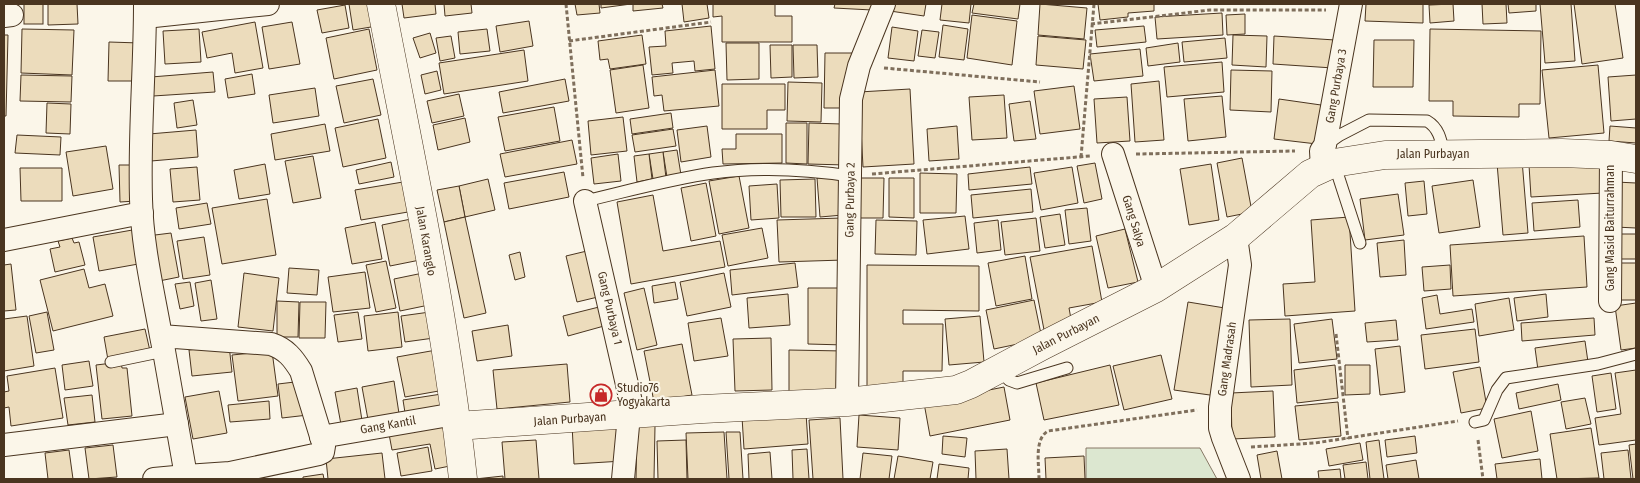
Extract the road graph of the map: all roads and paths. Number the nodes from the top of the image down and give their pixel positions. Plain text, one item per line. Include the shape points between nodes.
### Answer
1 (268, 4) edge
2 (381, 4) edge
3 (566, 4) edge
4 (884, 4) edge
5 (1094, 4) edge
6 (1350, 7) edge
7 (145, 10) edge
8 (711, 22) dead end
9 (1091, 24) junction
10 (569, 41) junction
11 (859, 66) junction
12 (1040, 82) dead end
13 (1113, 154) junction
14 (1444, 154) junction
15 (1325, 156) junction
16 (1624, 157) edge
17 (1081, 158) junction
18 (850, 176) junction
19 (586, 201) junction
20 (142, 213) junction
21 (1236, 237) junction
22 (4, 240) edge
23 (1360, 243) dead end
24 (1156, 288) junction
25 (1610, 302) dead end
26 (1336, 334) dead end
27 (162, 343) junction
28 (1636, 354) edge
29 (112, 362) dead end
30 (1066, 368) dead end
31 (999, 369) junction
32 (847, 402) junction
33 (1220, 407) junction
34 (631, 415) junction
35 (456, 420) junction
36 (1475, 422) junction
37 (177, 424) junction
38 (321, 437) junction
39 (1348, 439) junction
40 (4, 445) edge
41 (1227, 449) junction
42 (186, 476) junction
43 (230, 476) edge
44 (154, 479) edge
45 (463, 479) edge
46 (623, 479) edge
47 (1039, 479) edge
48 (1239, 479) edge
49 (1482, 479) edge

1 - 7 street
2 - 35 street, Jalan Karanglo
3 - 10 path
4 - 11 street, Gang Purbaya 2
5 - 9 path
6 - 9 path via 1210,10
6 - 15 street, Gang Purbaya 3
7 - 20 street
8 - 10 path
9 - 17 path
10 - 19 path
11 - 12 path
11 - 18 street, Gang Purbaya 2 via 851,99
13 - 15 path
13 - 17 path
13 - 24 street, Gang Salya
14 - 15 street, Jalan Purbayan
14 - 15 lane via 1438,130 1427,120 1369,120 1340,134
14 - 16 street, Jalan Purbayan via 1562,153
15 - 21 street, Jalan Purbayan via 1310,174
15 - 23 lane
16 - 25 street, Gang Masid Baiturrahman
17 - 18 path
18 - 19 lane via 817,171 715,173
18 - 32 street, Gang Purbaya 2
19 - 34 street, Gang Purbaya 1
20 - 22 street
20 - 27 street
21 - 24 street, Jalan Purbayan
21 - 33 street, Gang Madrasah via 1240,265
24 - 31 street, Jalan Purbayan
26 - 39 path
27 - 29 lane
27 - 37 street
27 - 38 street via 270,344 281,347 301,371
28 - 36 lane via 1598,364 1506,378 1484,420
30 - 31 lane via 1018,383 1009,380
31 - 32 street, Jalan Purbayan via 956,390
32 - 34 street, Jalan Purbayan
33 - 41 street, Gang Madrasah via 1220,428
33 - 47 path via 1048,431 1039,440
34 - 35 street, Jalan Purbayan
34 - 46 street, Gang Purbaya 1
35 - 38 street, Gang Kantil
35 - 45 street, Jalan Karanglo
36 - 39 path via 1456,421
36 - 49 path
37 - 40 street
37 - 42 street
38 - 43 street via 324,446 319,454
39 - 41 path
41 - 48 street, Gang Madrasah
42 - 43 street
42 - 44 street

